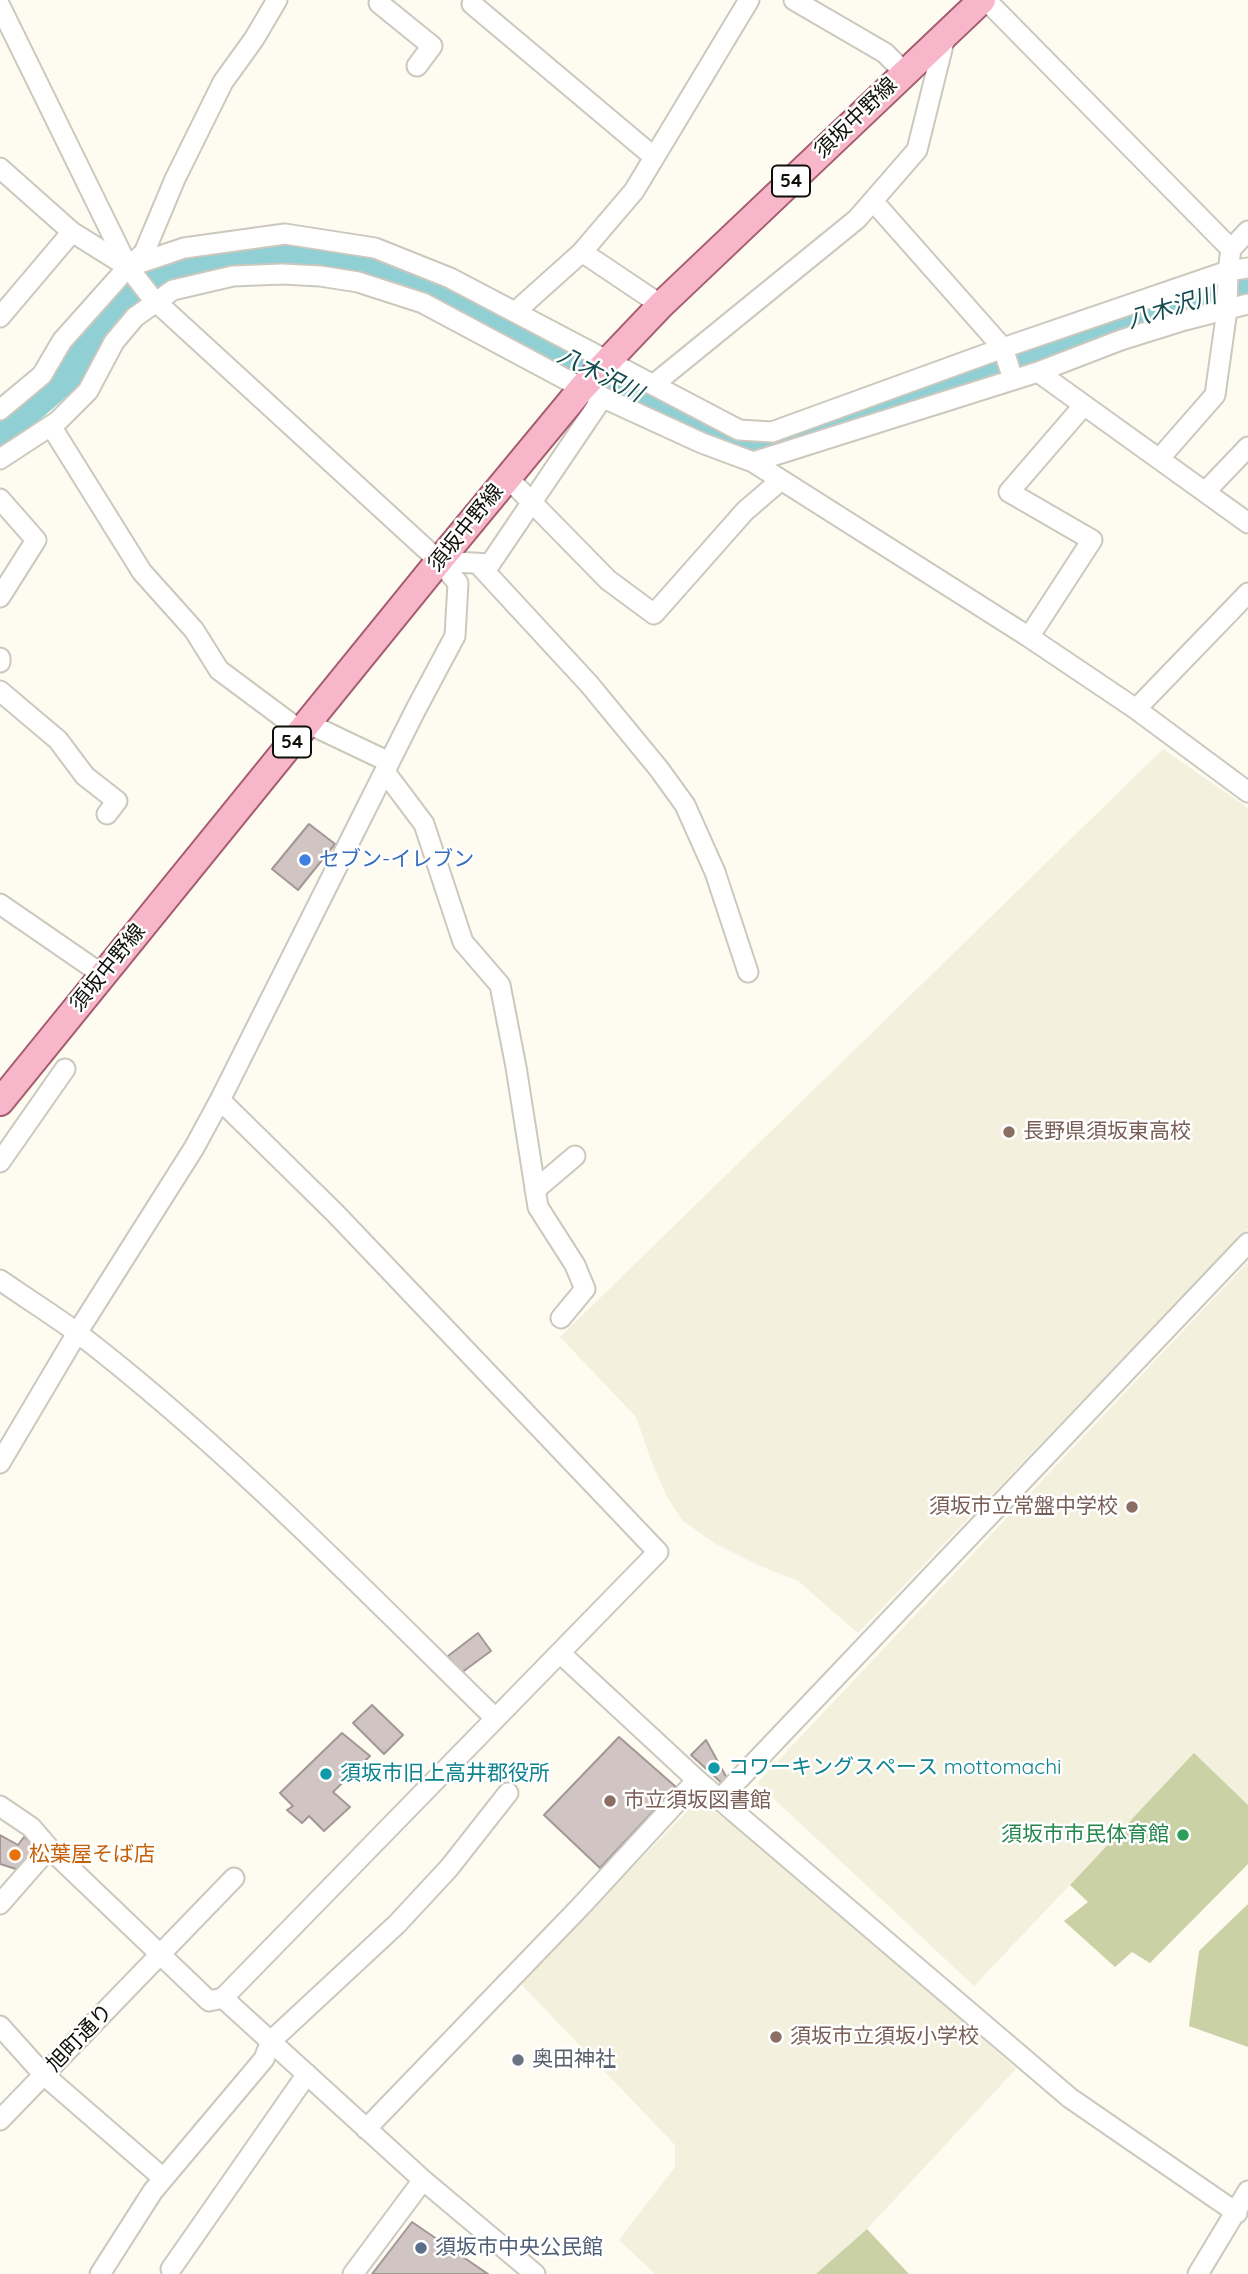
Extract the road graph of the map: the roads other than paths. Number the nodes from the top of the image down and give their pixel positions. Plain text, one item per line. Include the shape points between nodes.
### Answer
1 (277, 0) edge
2 (381, 0) edge
3 (749, 0) edge
4 (794, 0) edge
5 (984, 0) edge
6 (472, 4) dead end
7 (0, 6) edge
8 (946, 33) junction
9 (416, 66) dead end
10 (904, 72) junction
11 (654, 157) junction
12 (0, 167) edge
13 (873, 201) junction
14 (1248, 231) edge
15 (72, 232) junction
16 (1231, 249) junction
17 (582, 252) junction
18 (1248, 268) edge
19 (131, 271) junction
20 (1228, 274) junction
21 (154, 300) junction
22 (1248, 304) edge
23 (661, 305) junction
24 (1227, 307) junction
25 (515, 312) junction
26 (0, 317) edge
27 (1008, 363) junction
28 (1038, 372) junction
29 (596, 379) junction
30 (653, 385) junction
31 (1084, 405) junction
32 (0, 410) edge
33 (51, 426) junction
34 (1248, 447) edge
35 (0, 459) edge
36 (1159, 459) junction
37 (753, 462) junction
38 (507, 477) junction
39 (781, 480) junction
40 (1205, 492) junction
41 (0, 499) edge
42 (532, 501) junction
43 (1248, 523) edge
44 (439, 561) junction
45 (480, 565) junction
46 (1248, 593) edge
47 (0, 597) edge
48 (1028, 638) junction
49 (0, 691) edge
50 (1136, 709) junction
51 (304, 727) junction
52 (387, 767) junction
53 (1246, 787) edge
54 (107, 814) dead end
55 (0, 904) edge
56 (748, 972) dead end
57 (103, 975) junction
58 (65, 1069) dead end
59 (220, 1100) junction
60 (0, 1102) edge
61 (575, 1156) dead end
62 (0, 1162) edge
63 (535, 1191) junction
64 (1248, 1243) edge
65 (0, 1280) edge
66 (561, 1318) dead end
67 (77, 1333) junction
68 (0, 1464) edge
69 (560, 1653) junction
70 (495, 1718) junction
71 (696, 1780) junction
72 (508, 1793) dead end
73 (720, 1799) junction
74 (0, 1806) edge
75 (49, 1848) junction
76 (234, 1878) dead end
77 (0, 1904) edge
78 (160, 1955) junction
79 (223, 1998) junction
80 (0, 2026) edge
81 (271, 2041) junction
82 (307, 2074) junction
83 (44, 2075) junction
84 (0, 2120) edge
85 (366, 2129) junction
86 (163, 2178) junction
87 (422, 2180) junction
88 (1248, 2191) edge
89 (1237, 2213) junction
90 (171, 2269) dead end
91 (100, 2274) edge
92 (353, 2274) edge
93 (535, 2274) edge
94 (1198, 2274) edge

1 - 19 street via 223,82 144,253
2 - 9 street via 379,3 432,46
3 - 11 street
4 - 10 street via 885,53
5 - 8 main road, 須坂中野線 / 54
5 - 16 street
6 - 11 street
7 - 19 street
8 - 10 main road, 須坂中野線 / 54
8 - 13 street via 918,150
10 - 23 main road, 須坂中野線 / 54
11 - 17 street via 634,191
12 - 15 street
13 - 27 street
13 - 30 street via 857,219
14 - 16 street
15 - 19 street
15 - 26 street
16 - 20 street
17 - 23 street
17 - 25 street
18 - 20 street
19 - 21 street
19 - 25 street via 184,248 285,234 375,248 450,278
19 - 32 street via 62,341 42,374
20 - 24 street
20 - 27 street
21 - 29 street via 173,290 233,276 307,275 358,282 423,303
21 - 33 street via 114,342 88,391
21 - 44 street
22 - 24 street
23 - 29 main road, 須坂中野線 / 54
24 - 28 street
24 - 36 street via 1215,395
25 - 29 street
27 - 28 street
27 - 30 street via 772,432 739,430
27 - 37 street
28 - 31 street
29 - 30 street
29 - 37 street via 702,443
29 - 38 main road, 須坂中野線 / 54
29 - 42 street
31 - 36 street
31 - 48 street via 1009,492 1092,540
33 - 35 street
33 - 51 street via 142,572 194,630 219,670
34 - 40 street
36 - 40 street
37 - 39 street
38 - 42 street
38 - 44 main road, 須坂中野線 / 54
39 - 42 street via 745,511 654,614 608,580
39 - 48 street
40 - 43 street
41 - 47 street via 36,540
42 - 45 street via 490,564
44 - 45 street
44 - 51 main road, 須坂中野線 / 54
44 - 52 street via 457,583 455,636
45 - 56 street via 589,684 685,806 715,872
46 - 50 street
48 - 50 street
49 - 54 street via 58,740 85,776 117,801
50 - 53 street
51 - 52 street
51 - 57 main road, 須坂中野線 / 54
52 - 59 street
52 - 63 street via 425,824 463,942 500,985
55 - 57 street
57 - 60 main road, 須坂中野線 / 54
58 - 62 street
59 - 67 street
59 - 69 street via 336,1214 658,1552
61 - 63 street
63 - 66 street via 538,1208 575,1265 584,1289
64 - 73 street
65 - 67 street
67 - 68 street
67 - 70 street via 170,1408 288,1516
69 - 70 street
69 - 71 street
70 - 79 street
71 - 73 street
71 - 85 street
72 - 81 street via 397,1924
73 - 89 street via 1070,2098
74 - 75 street via 31,1827
75 - 77 street
75 - 78 street
76 - 78 street, 旭町通り
78 - 79 street via 209,2001
78 - 83 street, 旭町通り
79 - 81 street
80 - 83 street
81 - 82 street
81 - 86 street via 264,2059
82 - 85 street
82 - 90 street
83 - 84 street, 旭町通り
83 - 86 street
85 - 87 street
86 - 91 street
87 - 92 street
87 - 93 street
88 - 89 street
89 - 94 street

